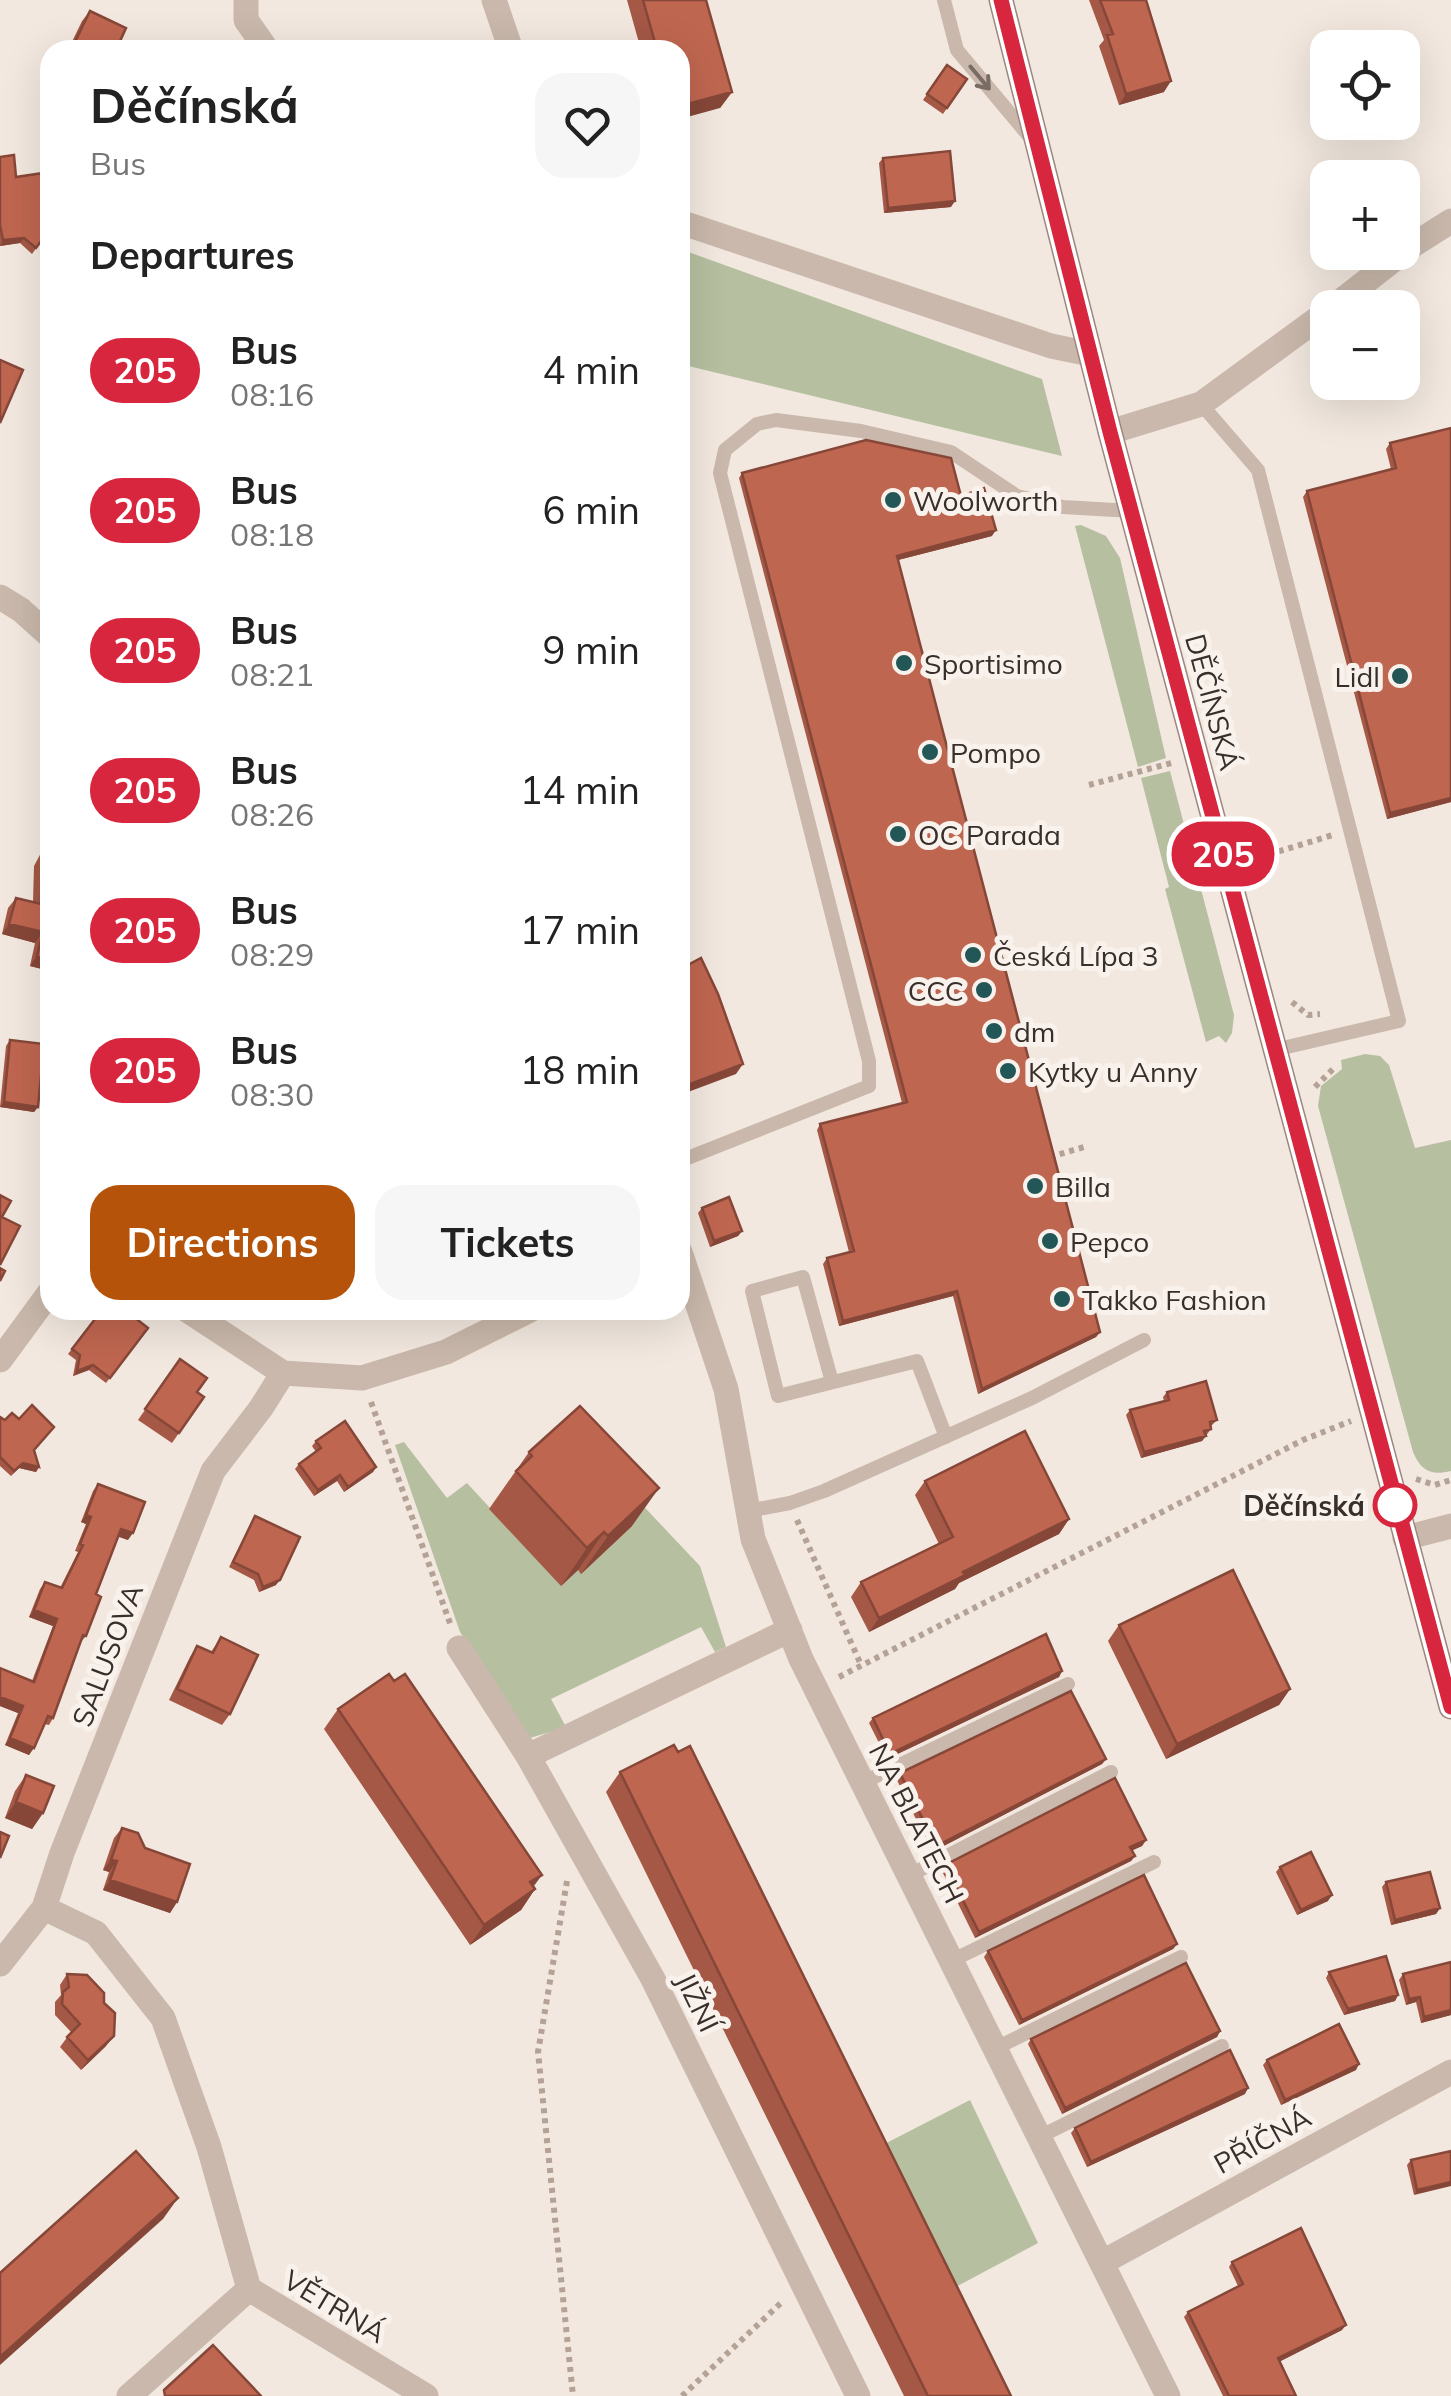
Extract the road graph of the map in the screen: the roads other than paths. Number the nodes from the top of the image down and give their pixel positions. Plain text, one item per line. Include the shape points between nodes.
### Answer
1 (246, 0) edge
2 (494, 0) edge
3 (944, 0) edge
4 (1001, 0) edge
5 (260, 40) edge
6 (508, 40) edge
7 (1037, 145) junction
8 (1451, 221) edge
9 (690, 225) edge
10 (1355, 290) edge
11 (1310, 324) edge
12 (1090, 354) junction
13 (1201, 404) junction
14 (1110, 432) junction
15 (1132, 512) junction
16 (0, 597) edge
17 (40, 627) edge
18 (1274, 1050) junction
19 (690, 1157) edge
20 (690, 1282) edge
21 (40, 1306) edge
22 (201, 1320) edge
23 (510, 1320) edge
24 (1144, 1340) dead end
25 (0, 1360) edge
26 (282, 1373) junction
27 (832, 1382) junction
28 (946, 1437) junction
29 (748, 1511) junction
30 (1451, 1526) edge
31 (1404, 1538) junction
32 (790, 1630) junction
33 (460, 1648) road end
34 (1068, 1684) dead end
35 (1451, 1707) edge
36 (528, 1756) junction
37 (1112, 1772) dead end
38 (864, 1782) junction
39 (1154, 1862) dead end
40 (910, 1875) junction
41 (44, 1908) junction
42 (1180, 1957) dead end
43 (953, 1960) junction
44 (0, 1964) edge
45 (1222, 2046) dead end
46 (996, 2048) junction
47 (1451, 2072) edge
48 (1039, 2136) junction
49 (1102, 2262) junction
50 (249, 2289) junction
51 (128, 2396) edge
52 (426, 2396) edge
53 (858, 2396) edge
54 (1168, 2396) edge

1 - 5 street via 246,20
2 - 6 street
3 -> 7 lane via 957,50
4 - 7 main road, DĚČÍNSKÁ
7 - 12 main road, DĚČÍNSKÁ
8 - 10 street
9 - 12 street
11 - 13 street
12 - 14 main road, DĚČÍNSKÁ
13 - 14 street
13 - 18 lane via 1258,470 1398,1020
14 - 15 main road, DĚČÍNSKÁ
15 - 18 main road, DĚČÍNSKÁ
15 - 19 lane via 1018,496 951,452 861,431 776,420 758,424 725,450 720,473 869,1060 869,1086
16 - 17 street
18 - 31 main road, DĚČÍNSKÁ
20 - 29 street, NA BLATECH via 726,1390
21 - 25 street
22 - 26 street
23 - 26 street via 446,1352 362,1378
24 - 28 lane
26 - 41 street, SALUSOVA via 214,1472
27 - 27 lane via 778,1396 752,1291 803,1277
27 - 28 lane via 918,1361
28 - 29 lane via 790,1503
29 - 32 street, NA BLATECH
30 - 31 street
31 - 35 main road, DĚČÍNSKÁ
32 - 36 street
32 - 38 street, NA BLATECH
33 - 36 street, JIŽNÍ
34 - 38 lane
36 - 53 street, JIŽNÍ via 653,1979
37 - 40 lane
38 - 40 street, NA BLATECH
39 - 43 lane
40 - 43 street, NA BLATECH
41 - 44 street, SALUSOVA
41 - 50 street via 96,1932 164,2018
42 - 46 lane
43 - 46 street, NA BLATECH
45 - 48 lane
46 - 48 street, NA BLATECH
47 - 49 street, PŘÍČNÁ
48 - 49 street, NA BLATECH
49 - 54 street, NA BLATECH
50 - 51 street, VĚTRNÁ
50 - 52 street, VĚTRNÁ

